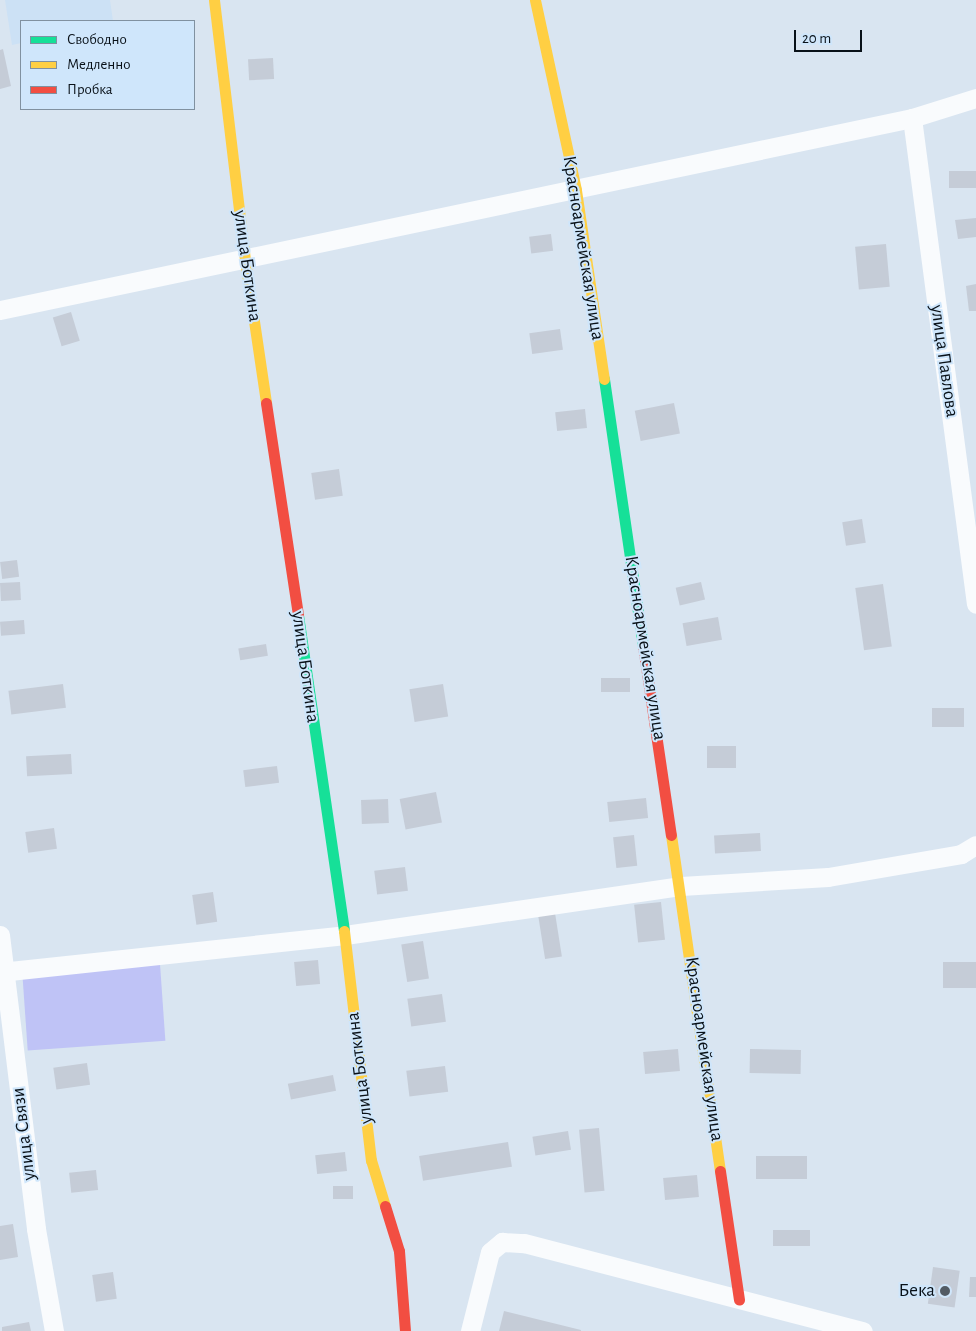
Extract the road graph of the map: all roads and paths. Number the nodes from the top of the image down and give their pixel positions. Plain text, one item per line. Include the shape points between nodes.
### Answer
1 (214, 0) edge
2 (535, 0) edge
3 (976, 98) edge
4 (912, 118) junction
5 (576, 190) junction
6 (245, 260) junction
7 (0, 310) edge
8 (976, 604) edge
9 (976, 845) edge
10 (681, 886) junction
11 (0, 935) edge
12 (345, 935) junction
13 (2, 972) edge
14 (740, 1300) junction
15 (54, 1331) edge
16 (405, 1331) edge
17 (470, 1331) edge
18 (863, 1331) edge

1 - 6 street, улица Боткина
2 - 5 street, Красноармейская улица
3 - 4 street
4 - 5 street
4 - 8 street, улица Павлова
5 - 6 street
5 - 10 street, Красноармейская улица
6 - 7 street
6 - 12 street, улица Боткина
9 - 10 street via 961,854 828,877
10 - 12 street
10 - 14 street, Красноармейская улица
11 - 13 street, улица Связи
12 - 13 street
12 - 16 street, улица Боткина via 371,1160 399,1251
13 - 15 street, улица Связи via 36,1229
14 - 17 street via 524,1243 502,1242 490,1252
14 - 18 street

